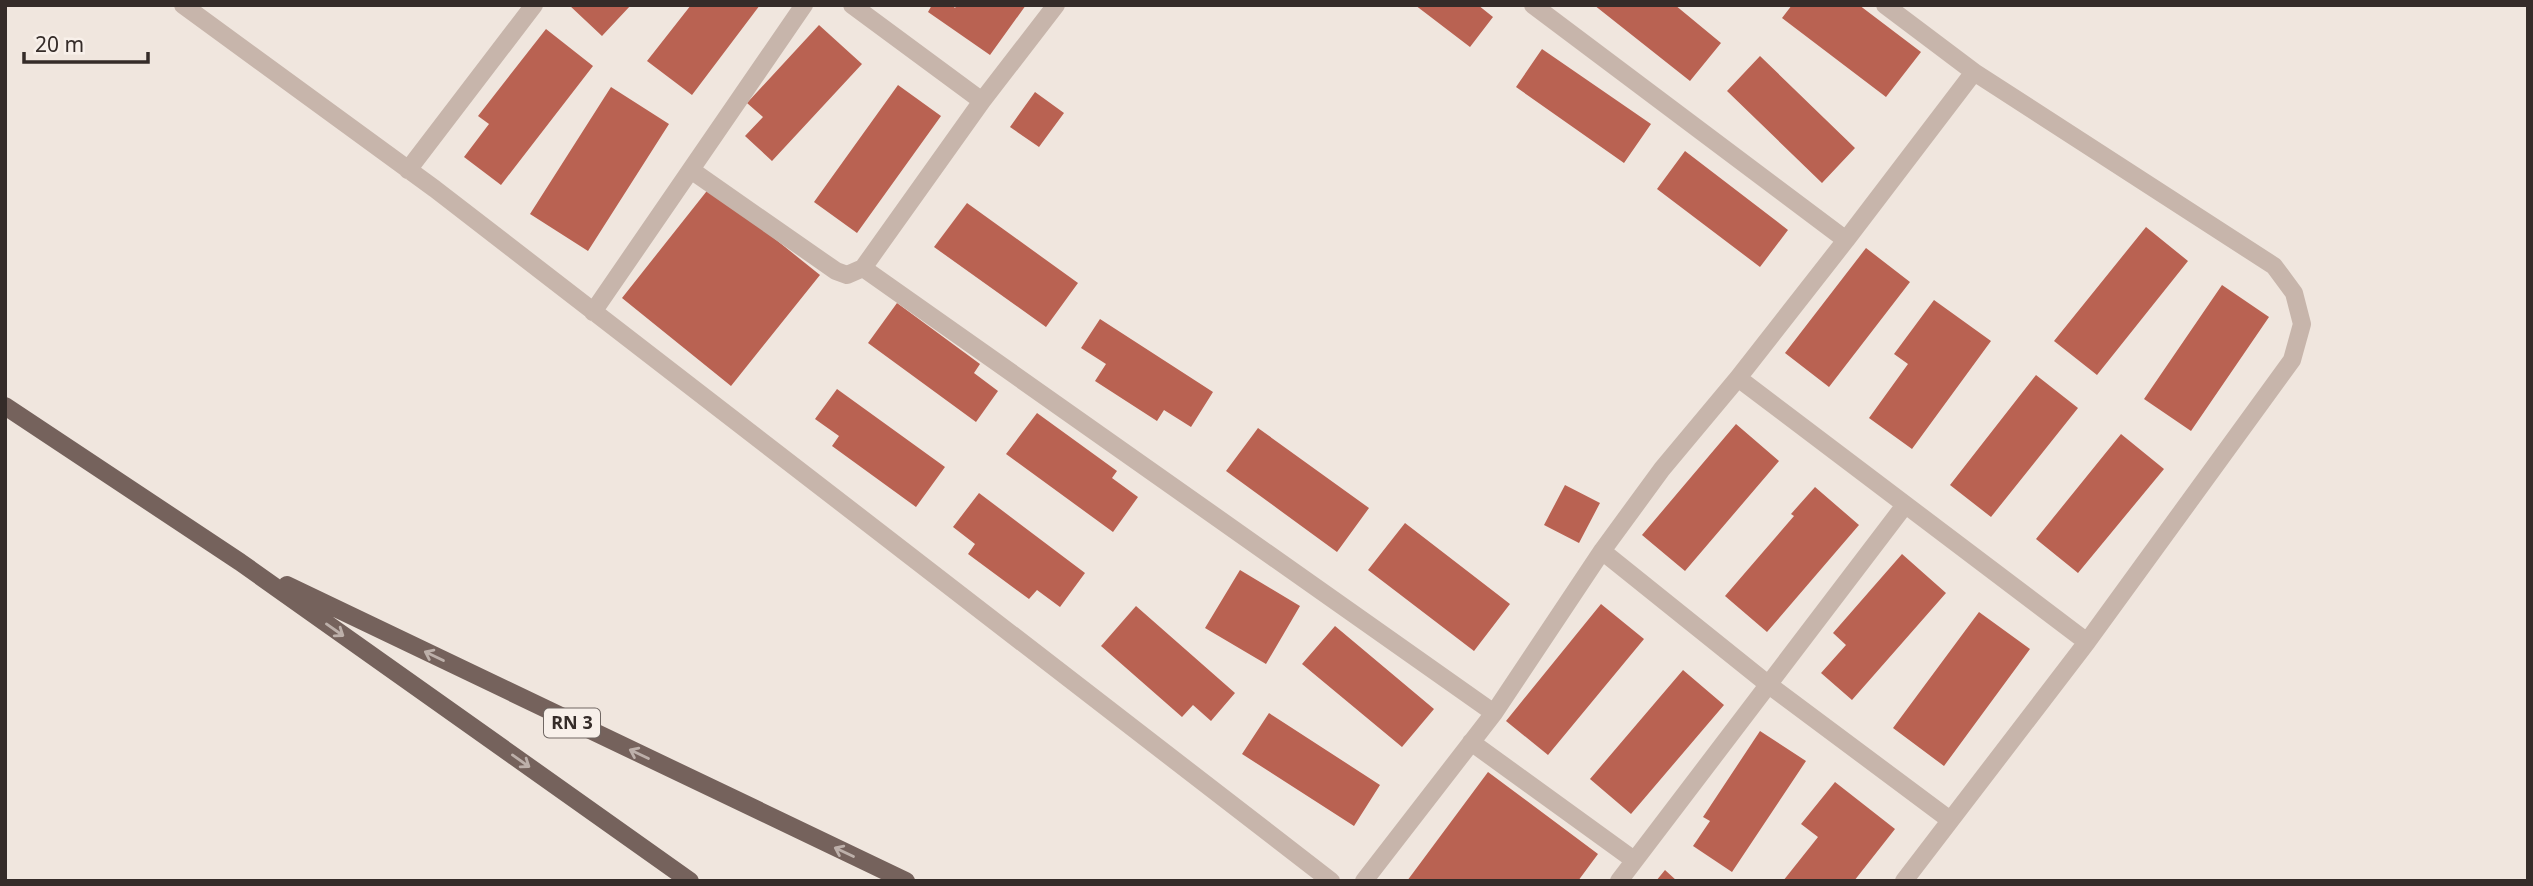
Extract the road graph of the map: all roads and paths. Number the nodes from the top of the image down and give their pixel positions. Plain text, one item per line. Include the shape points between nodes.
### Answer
1 (183, 5) edge
2 (534, 5) edge
3 (804, 5) edge
4 (852, 5) edge
5 (1056, 5) edge
6 (1533, 5) edge
7 (1885, 5) edge
8 (1974, 72) junction
9 (982, 101) junction
10 (408, 170) junction
11 (691, 170) junction
12 (1846, 240) junction
13 (863, 268) junction
14 (593, 312) junction
15 (1738, 378) junction
16 (5, 406) edge
17 (1905, 505) junction
18 (1602, 551) junction
19 (240, 562) junction
20 (2087, 642) junction
21 (1769, 685) junction
22 (1494, 713) junction
23 (1471, 742) junction
24 (1950, 820) junction
25 (1634, 860) junction
26 (690, 881) edge
27 (906, 881) edge
28 (1331, 881) edge
29 (1364, 881) edge
30 (1619, 881) edge
31 (1904, 881) edge

1 - 10 street
2 - 10 street
3 - 11 street
4 - 9 street
5 - 9 street
6 - 12 street
7 - 8 street
8 - 12 street
8 - 20 street via 2274,267 2294,293 2302,324 2292,360
9 - 13 street
10 - 14 street
11 - 13 street via 836,271 847,275
11 - 14 street
12 - 15 street
13 - 22 street
14 - 28 street
15 - 17 street
15 - 18 street via 1662,469
16 - 19 main road, RN 3
17 - 20 street
17 - 21 street
18 - 21 street
18 - 22 street
19 -> 26 main road, RN 3
27 -> 19 main road, RN 3
20 - 24 street
21 - 24 street
21 - 25 street
22 - 23 street
23 - 25 street
23 - 29 street
24 - 31 street
25 - 30 street

